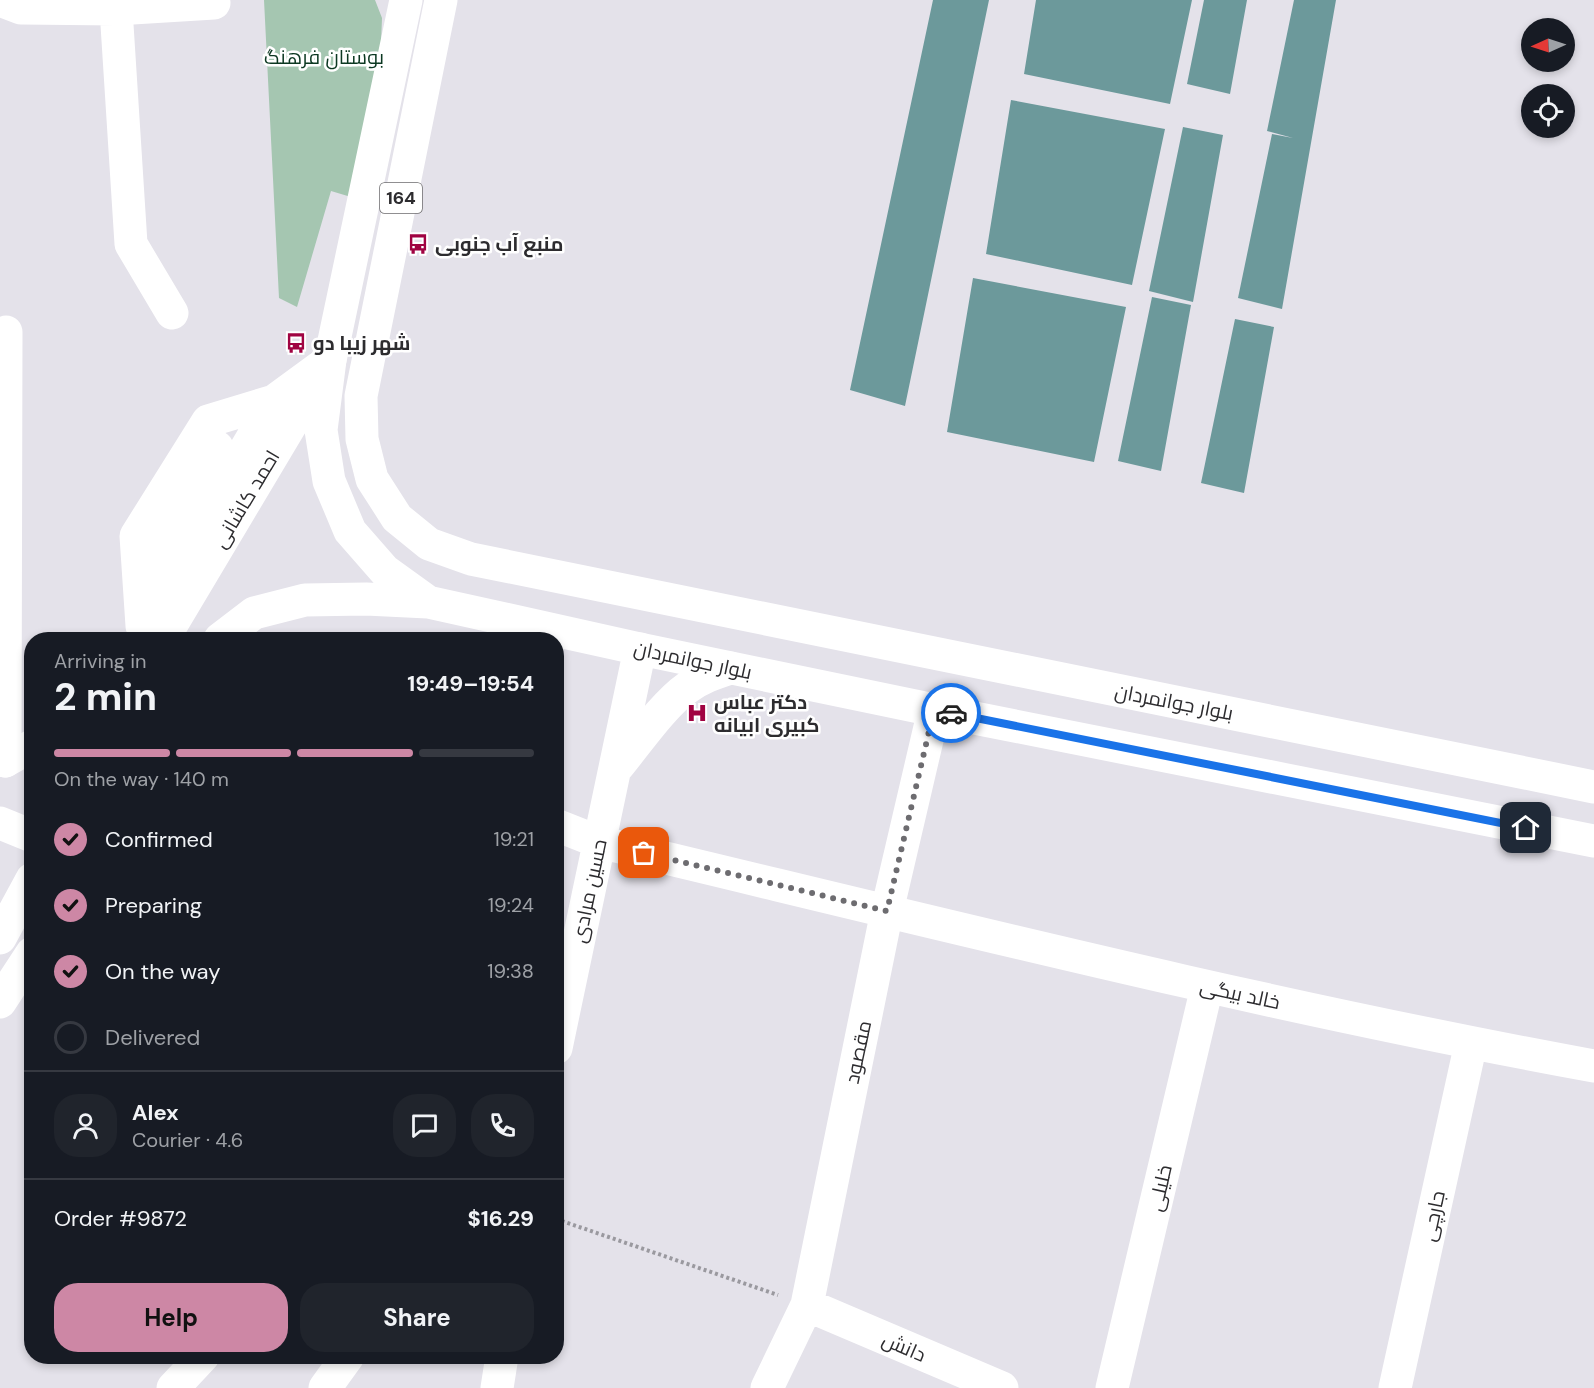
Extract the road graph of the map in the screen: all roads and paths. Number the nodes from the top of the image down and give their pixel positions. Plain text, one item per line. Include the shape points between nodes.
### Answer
1 (392, 0) edge
2 (406, 0) edge
3 (441, 0) edge
4 (14, 3) edge
5 (214, 3) dead end
6 (116, 9) junction
7 (395, 56) junction
8 (172, 313) dead end
9 (6, 332) dead end
10 (330, 360) junction
11 (274, 401) junction
12 (428, 603) junction
13 (152, 632) edge
14 (155, 632) edge
15 (155, 632) edge
16 (229, 632) edge
17 (562, 632) edge
18 (564, 633) edge
19 (640, 649) junction
20 (730, 668) junction
21 (934, 710) junction
22 (17, 759) edge
23 (615, 770) junction
24 (1594, 787) edge
25 (0, 823) edge
26 (564, 828) edge
27 (24, 833) edge
28 (599, 842) junction
29 (1594, 842) edge
30 (24, 894) edge
31 (887, 911) junction
32 (0, 938) edge
33 (24, 965) edge
34 (1207, 987) junction
35 (0, 1002) edge
36 (564, 1010) edge
37 (1471, 1043) junction
38 (1594, 1066) edge
39 (564, 1222) edge
40 (807, 1305) junction
41 (195, 1364) edge
42 (342, 1364) edge
43 (500, 1364) edge
44 (173, 1388) edge
45 (325, 1388) edge
46 (497, 1388) edge
47 (767, 1388) edge
48 (1002, 1388) edge
49 (1112, 1388) edge
50 (1395, 1388) edge

1 - 7 street
2 - 7 street, 164
3 - 24 street, بلوار جوانمردان / 164 via 361,396 362,439 372,479 397,518 429,544 471,559
4 - 6 street
5 - 6 street
6 - 8 street via 131,244
7 - 10 street, 164
9 - 22 street
10 - 11 street
10 - 12 street via 321,430 329,482 350,531 385,571
10 - 14 street, احمد کاشانی / 164
11 - 13 street via 237,412 140,581
11 - 15 street
12 - 16 street via 305,600 254,613
12 - 17 street, بلوار جوانمردان
18 - 19 street, بلوار جوانمردان
19 - 20 street, بلوار جوانمردان
19 - 23 street, حسین مرادی
20 - 21 street, بلوار جوانمردان
20 - 23 street, حسین مرادی via 706,676 686,689
21 - 29 street, بلوار جوانمردان
21 - 31 street, مقصود
23 - 28 street, حسین مرادی
25 - 27 street
26 - 28 street, خالد بیگی
28 - 31 street, خالد بیگی
28 - 36 street, حسین مرادی
30 - 32 street
31 - 34 street, خالد بیگی
31 - 40 street, مقصود
33 - 35 street
34 - 37 street, خالد بیگی
34 - 49 street, خلیلی
37 - 38 street, خالد بیگی
37 - 50 street, جارچی
39 - 40 path
40 - 47 street, مقصود
40 - 48 street, دانش
41 - 44 street
42 - 45 street
43 - 46 street

